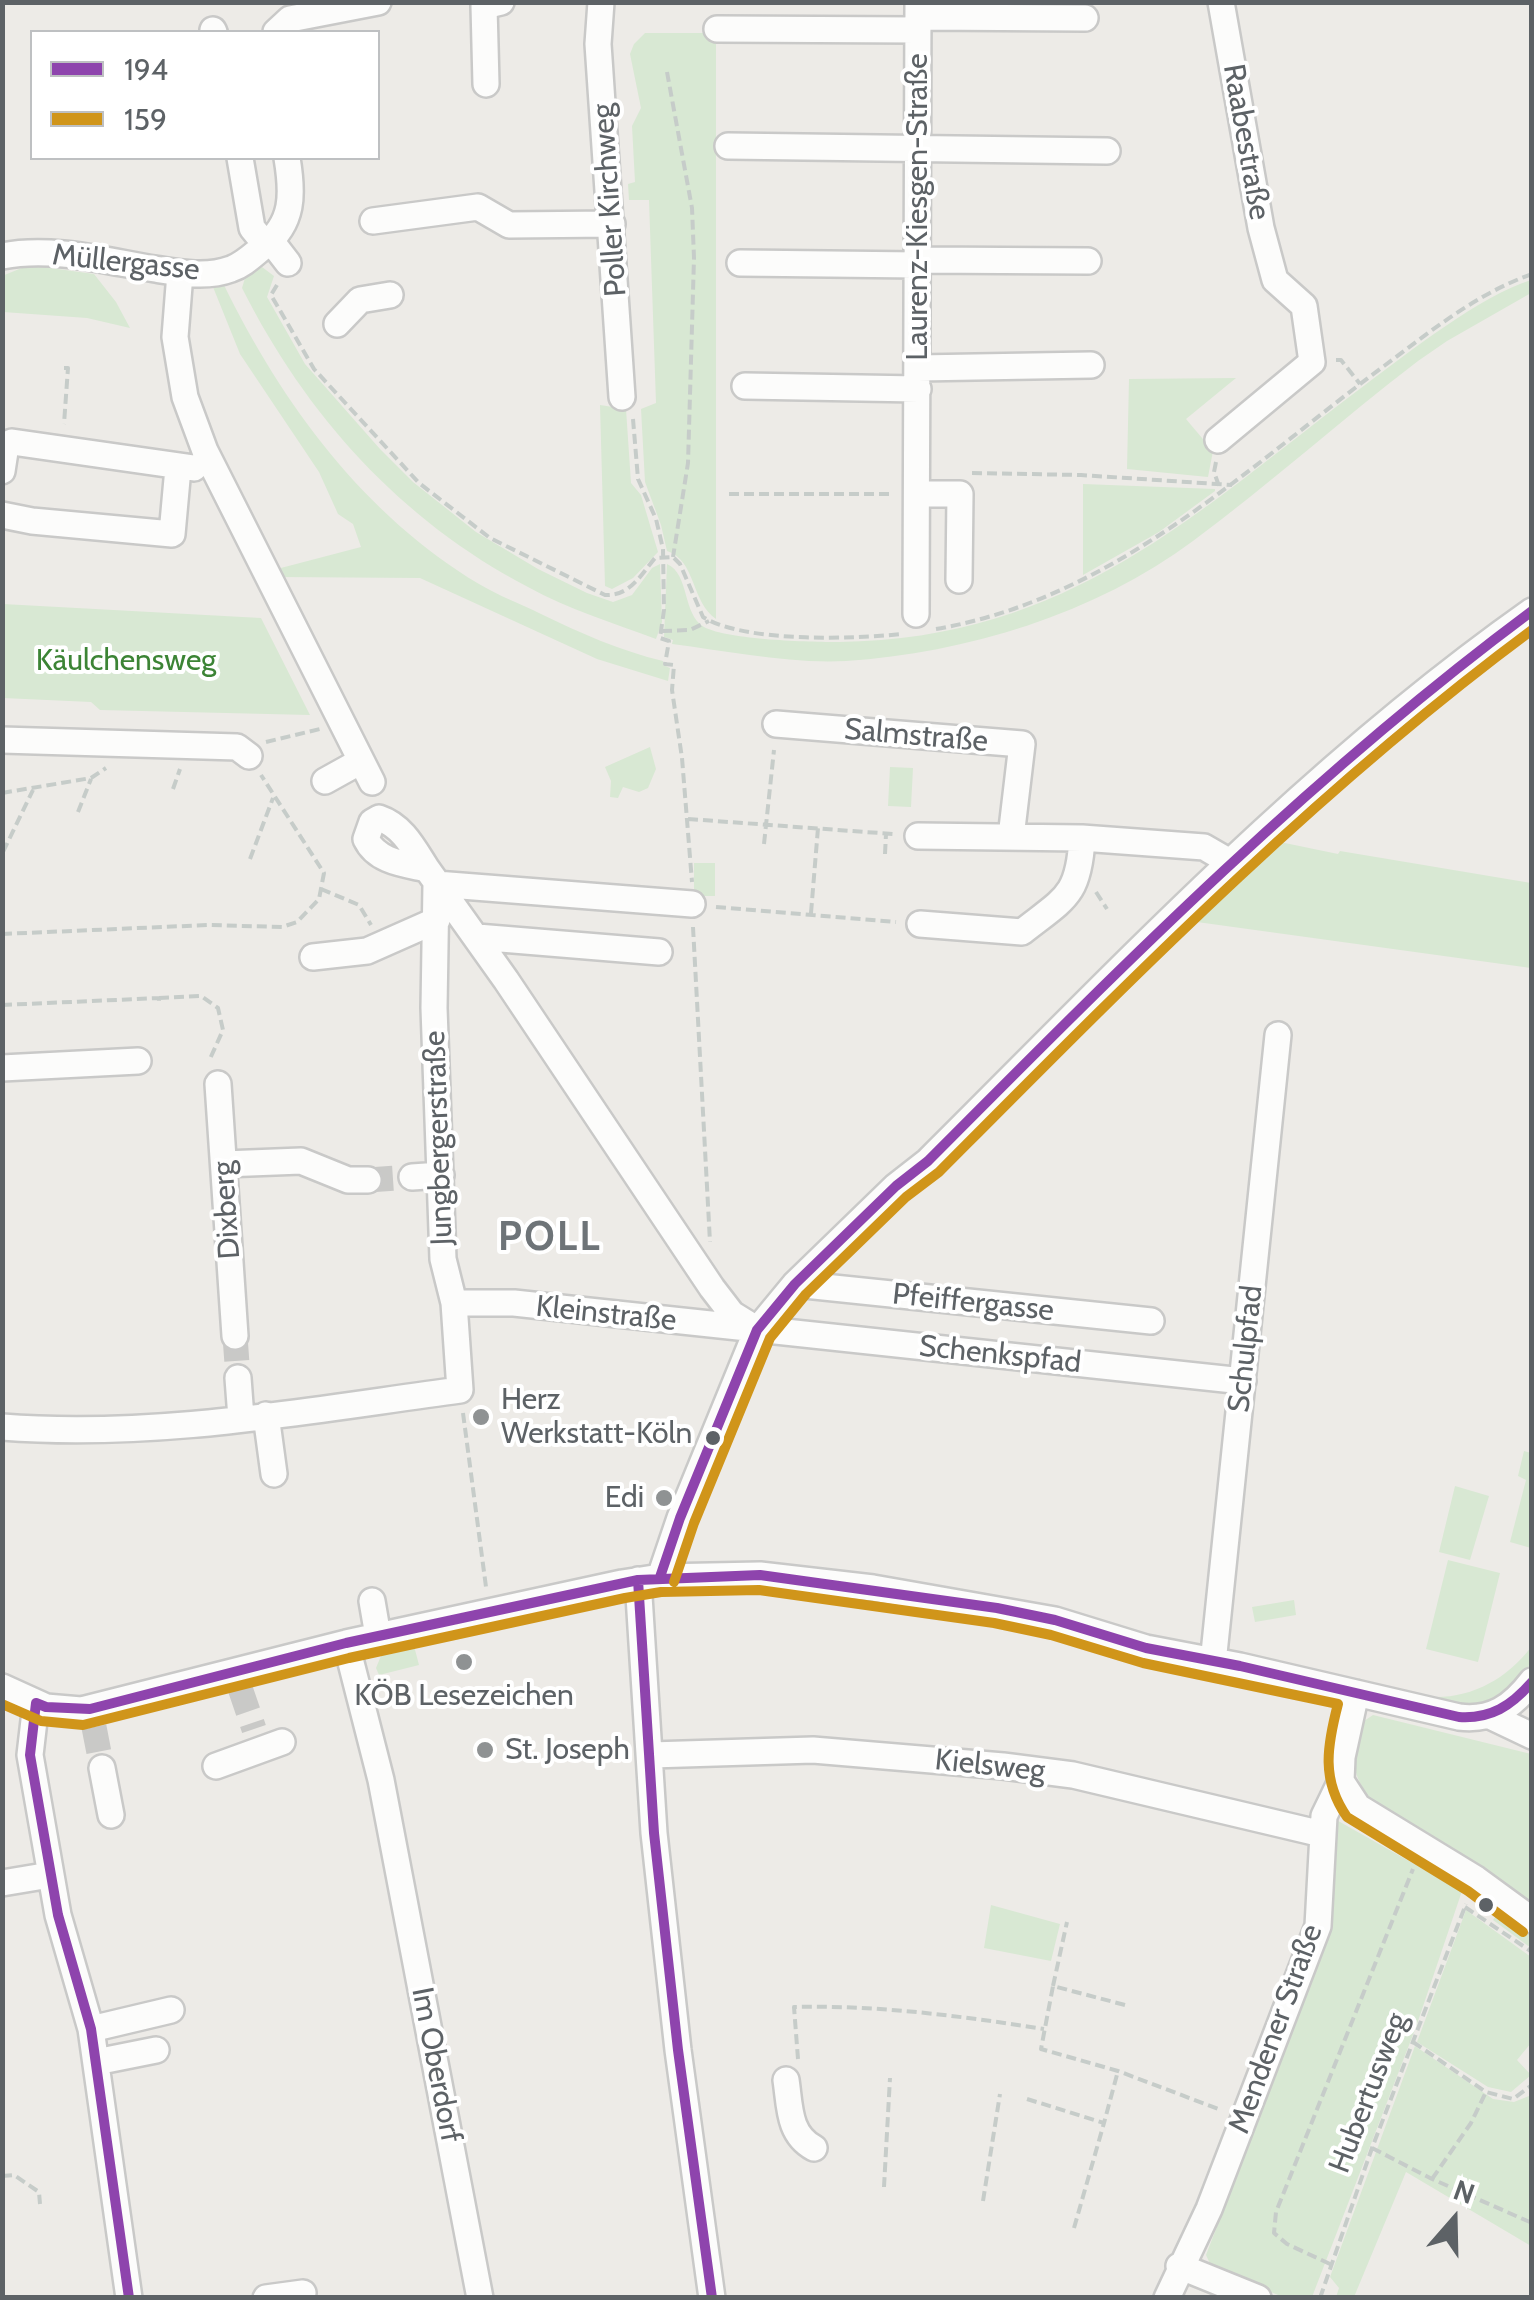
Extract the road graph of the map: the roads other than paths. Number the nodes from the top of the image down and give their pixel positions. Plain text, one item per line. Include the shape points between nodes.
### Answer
1 (378, 2) edge
2 (500, 2) edge
3 (601, 2) edge
4 (1221, 2) edge
5 (918, 16) edge
6 (1085, 18) dead end
7 (717, 29) dead end
8 (278, 30) edge
9 (486, 84) dead end
10 (728, 146) dead end
11 (918, 148) junction
12 (1107, 150) dead end
13 (240, 160) edge
14 (287, 160) edge
15 (373, 222) dead end
16 (612, 224) junction
17 (268, 243) junction
18 (2, 256) edge
19 (1088, 261) dead end
20 (288, 263) road end
21 (740, 263) dead end
22 (918, 263) junction
23 (180, 273) junction
24 (390, 295) dead end
25 (337, 324) dead end
26 (1091, 365) dead end
27 (745, 386) dead end
28 (918, 389) junction
29 (622, 397) road end
30 (1218, 440) dead end
31 (178, 468) junction
32 (214, 469) junction
33 (2, 471) edge
34 (918, 494) junction
35 (2, 515) edge
36 (959, 580) dead end
37 (1532, 611) edge
38 (923, 625) road end
39 (776, 724) road end
40 (2, 740) edge
41 (243, 751) road end
42 (325, 780) dead end
43 (918, 836) road end
44 (1011, 838) junction
45 (1082, 838) junction
46 (1230, 862) junction
47 (432, 877) junction
48 (692, 904) road end
49 (437, 920) junction
50 (920, 924) road end
51 (477, 938) junction
52 (659, 952) dead end
53 (314, 958) dead end
54 (1278, 1035) dead end
55 (138, 1061) dead end
56 (2, 1068) edge
57 (218, 1084) road end
58 (224, 1164) junction
59 (441, 1175) junction
60 (412, 1177) tunnel mouth
61 (368, 1180) tunnel mouth
62 (795, 1284) junction
63 (454, 1303) junction
64 (1151, 1321) dead end
65 (757, 1330) junction
66 (235, 1336) tunnel mouth
67 (238, 1378) tunnel mouth
68 (1242, 1381) junction
69 (254, 1417) junction
70 (2, 1427) edge
71 (274, 1474) dead end
72 (649, 1578) junction
73 (372, 1601) dead end
74 (378, 1636) junction
75 (346, 1644) junction
76 (1213, 1663) junction
77 (1532, 1681) edge
78 (2, 1687) edge
79 (1356, 1693) junction
80 (36, 1703) junction
81 (1490, 1716) junction
82 (1532, 1736) edge
83 (266, 1740) dead end
84 (652, 1754) junction
85 (216, 1766) dead end
86 (102, 1768) tunnel mouth
87 (1341, 1781) junction
88 (111, 1815) dead end
89 (1322, 1834) junction
90 (50, 1875) junction
91 (2, 1883) edge
92 (1532, 1920) edge
93 (171, 2010) dead end
94 (91, 2029) junction
95 (156, 2050) dead end
96 (96, 2062) junction
97 (792, 2072) road end
98 (814, 2148) dead end
99 (1179, 2266) junction
100 (302, 2292) dead end
101 (129, 2298) edge
102 (266, 2298) edge
103 (480, 2298) edge
104 (712, 2298) edge
105 (1166, 2298) edge
106 (1258, 2298) edge

1 - 8 street via 290,19
2 - 9 street via 484,6
3 - 16 street, Poller Kirchweg via 598,44
4 - 30 street, Raabestraße via 1261,228 1275,280 1304,306 1312,362
5 - 6 street
5 - 7 street
5 - 11 street, Laurenz-Kiesgen-Straße
10 - 11 street
11 - 12 street
11 - 22 street, Laurenz-Kiesgen-Straße
13 - 17 street via 252,228
14 - 17 street via 290,207 281,232
15 - 16 street via 478,207 509,225
16 - 29 street, Poller Kirchweg
17 - 20 street
17 - 23 street, Müllergasse via 236,268
18 - 23 street, Müllergasse via 60,254
19 - 22 street
21 - 22 street
22 - 28 street, Laurenz-Kiesgen-Straße
23 - 32 street via 175,337 185,397
24 - 25 street via 360,300
26 - 28 street
27 - 28 street
28 - 34 street, Laurenz-Kiesgen-Straße
31 - 32 street
31 - 33 street via 12,442
31 - 35 street via 172,534
32 - 42 street via 367,771
34 - 36 street via 960,494
34 - 38 street, Laurenz-Kiesgen-Straße
37 - 46 street via 1394,714
39 - 44 street, Salmstraße via 1022,744
40 - 41 street
43 - 44 street
44 - 45 street
45 - 46 street via 1204,847
45 - 50 street via 1074,887 1022,932
46 - 62 street
47 - 48 street
47 - 49 street, Jungbergerstraße
47 - 51 street
49 - 53 street via 375,948
49 - 59 street, Jungbergerstraße
51 - 52 street
51 - 65 street via 712,1288 732,1314
54 - 68 street, Schulpfad
55 - 56 street
57 - 58 street, Dixberg
58 - 61 street via 301,1161 348,1180
58 - 66 street, Dixberg
59 - 60 street
59 - 63 street, Jungbergerstraße via 443,1259
62 - 64 street, Pfeiffergasse
62 - 65 street
63 - 65 street, Kleinstraße
63 - 69 street, Jungbergerstraße via 460,1390
65 - 68 street, Schenkspfad
65 - 72 street via 668,1548
67 - 69 street
68 - 76 street, Schulpfad
69 - 70 street via 150,1430
69 - 71 street
72 - 74 street
72 - 76 street via 760,1575 873,1588 1055,1620
72 - 84 street
73 - 74 street
74 - 75 street
75 - 80 street via 92,1718
75 - 103 street, Im Oberdorf via 391,1834
76 - 79 street
77 - 81 street
78 - 80 street
79 - 81 street via 1459,1717
79 - 87 street, Mendener Straße
80 - 90 street via 30,1755
81 - 82 street
83 - 85 street
84 - 89 street, Kielsweg via 813,1750 1003,1766
84 - 104 street via 654,1832
86 - 88 street
87 - 89 street, Mendener Straße
87 - 92 street via 1358,1807
89 - 99 street, Mendener Straße via 1318,1926 1209,2209
90 - 91 street
90 - 94 street
93 - 94 street
94 - 96 street
95 - 96 street
96 - 101 street
97 - 98 street via 792,2124
99 - 105 street, Mendener Straße
99 - 106 street
100 - 102 street

